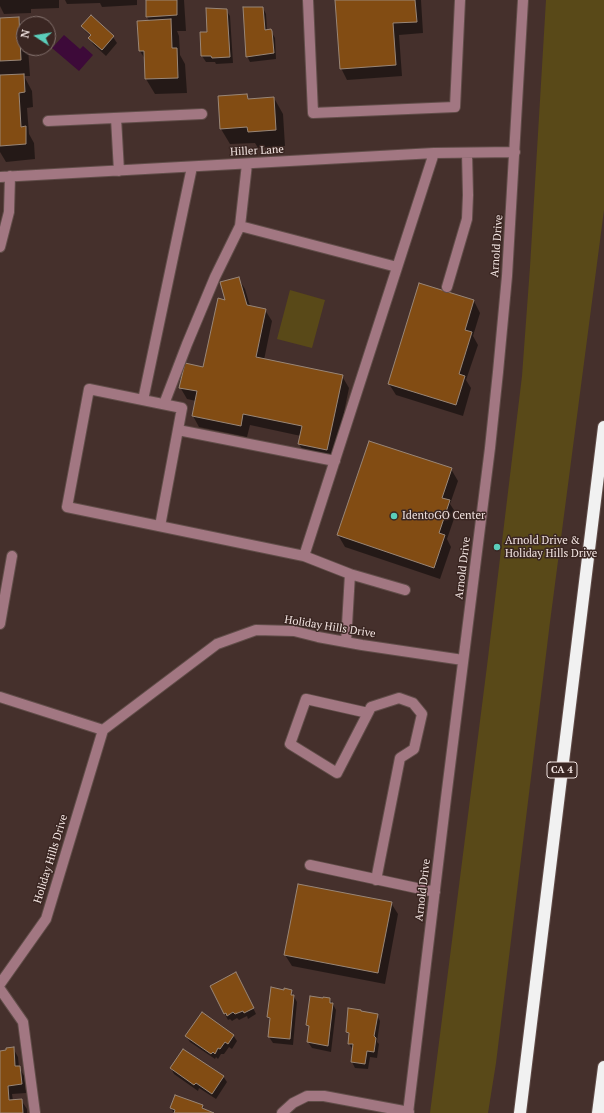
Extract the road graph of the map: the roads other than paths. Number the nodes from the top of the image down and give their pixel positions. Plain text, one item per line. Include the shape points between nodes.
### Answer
1 (308, 0) edge
2 (460, 0) edge
3 (523, 0) edge
4 (202, 114) dead end
5 (116, 118) junction
6 (48, 122) dead end
7 (515, 152) junction
8 (434, 153) junction
9 (467, 153) junction
10 (248, 164) junction
11 (192, 167) junction
12 (119, 171) junction
13 (5, 177) edge
14 (240, 226) junction
15 (0, 247) edge
16 (397, 267) junction
17 (447, 287) dead end
18 (143, 400) junction
19 (164, 404) junction
20 (604, 428) edge
21 (178, 430) junction
22 (335, 461) junction
23 (160, 526) junction
24 (12, 556) dead end
25 (304, 556) junction
26 (350, 574) junction
27 (405, 590) dead end
28 (0, 624) edge
29 (346, 642) junction
30 (463, 660) junction
31 (0, 697) edge
32 (368, 713) junction
33 (103, 730) junction
34 (310, 866) dead end
35 (376, 880) junction
36 (435, 892) junction
37 (0, 984) edge
38 (0, 989) edge
39 (604, 1067) edge
40 (408, 1112) edge
41 (35, 1113) edge
42 (282, 1113) edge
43 (520, 1113) edge
44 (598, 1113) edge

1 - 2 street via 313,113 455,106
3 - 7 street, Arnold Drive
4 - 5 street
5 - 6 street
5 - 12 street
7 - 9 street, Hiller Lane
7 - 30 street, Arnold Drive via 500,356
8 - 9 street, Hiller Lane
8 - 10 street, Hiller Lane
8 - 16 street
9 - 17 street via 467,219
10 - 11 street, Hiller Lane
10 - 14 street
11 - 12 street, Hiller Lane
11 - 18 street
12 - 13 street, Hiller Lane
13 - 15 street via 9,212
14 - 16 street
14 - 19 street via 215,277
16 - 22 street
18 - 19 street
18 - 23 street via 89,389 67,507
19 - 21 street via 182,408
20 - 43 highway, CA 4
21 - 22 street
21 - 23 street
22 - 25 street
23 - 25 street
24 - 28 street
25 - 26 street
26 - 27 street
26 - 29 street
29 - 30 street, Holiday Hills Drive
29 - 33 street, Holiday Hills Drive via 294,631 256,630 217,644
30 - 36 street, Arnold Drive
31 - 33 street
32 - 32 street via 337,773 290,744 306,699
32 - 35 street via 371,707 399,698 413,703 422,714 414,749 400,758
33 - 37 street, Holiday Hills Drive via 46,919
34 - 35 street
35 - 36 street
36 - 40 street, Arnold Drive
38 - 41 street via 23,1022
39 - 44 highway
40 - 42 street via 324,1096 307,1096 293,1103

